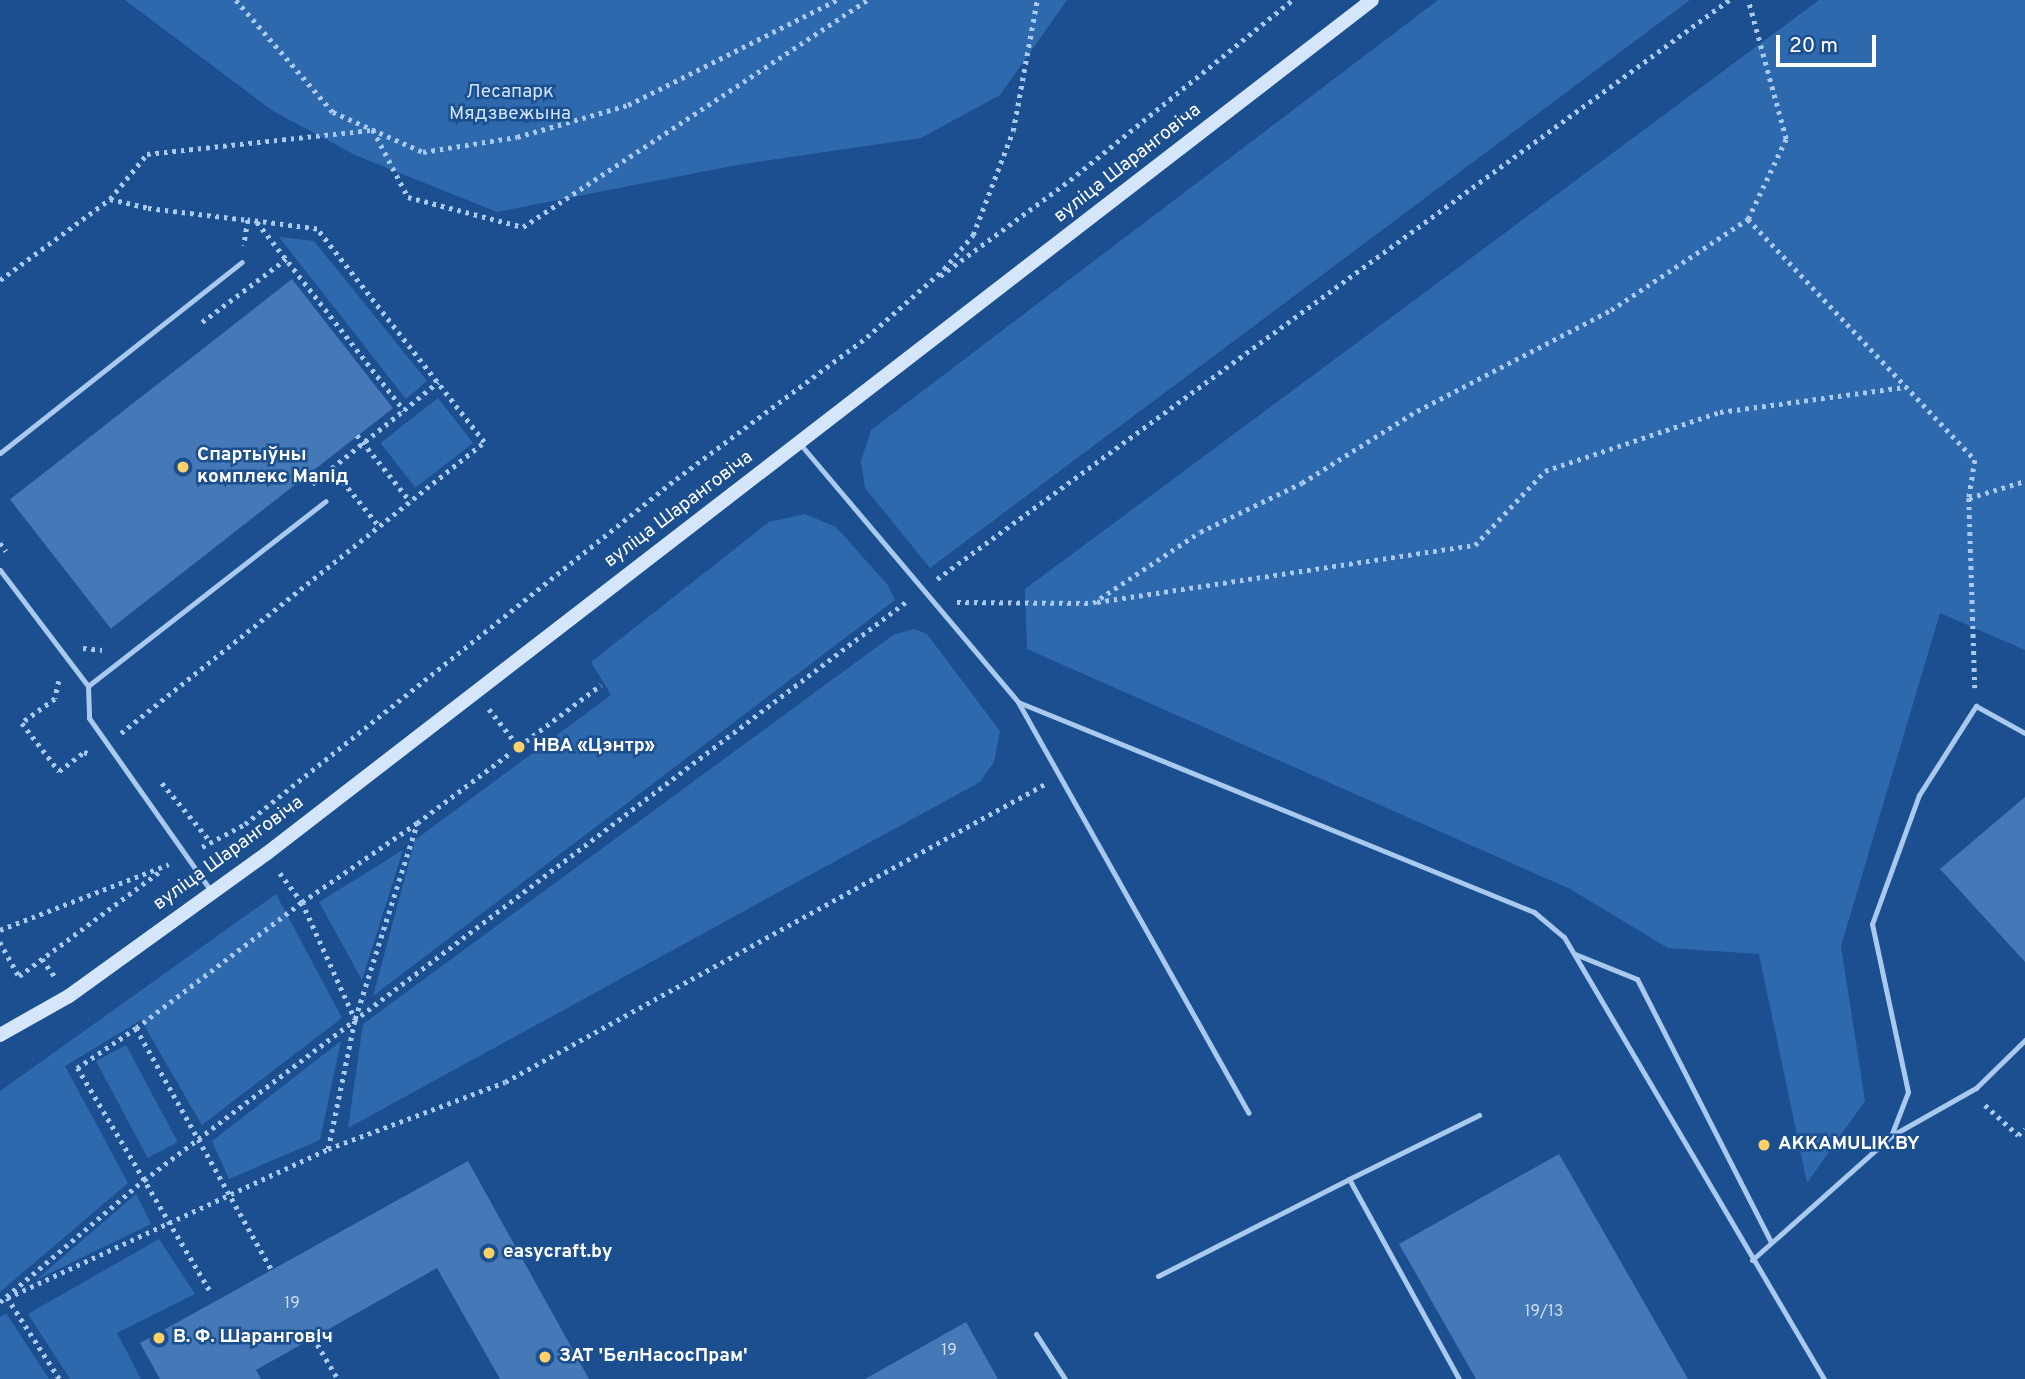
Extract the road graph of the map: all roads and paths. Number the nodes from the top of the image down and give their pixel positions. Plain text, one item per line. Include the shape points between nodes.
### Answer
1 (236, 0) edge
2 (837, 0) edge
3 (867, 0) edge
4 (1037, 0) edge
5 (1292, 0) edge
6 (1372, 0) edge
7 (1728, 0) edge
8 (1748, 0) edge
9 (373, 130) junction
10 (110, 199) junction
11 (1748, 219) junction
12 (248, 220) dead end
13 (256, 221) dead end
14 (242, 262) dead end
15 (0, 280) edge
16 (923, 289) junction
17 (438, 382) dead end
18 (1906, 387) junction
19 (404, 410) junction
20 (358, 435) dead end
21 (363, 443) junction
22 (799, 443) junction
23 (0, 453) edge
24 (332, 468) junction
25 (2025, 481) edge
26 (310, 485) dead end
27 (1969, 498) junction
28 (326, 501) dead end
29 (410, 501) dead end
30 (379, 526) dead end
31 (0, 543) edge
32 (8, 554) dead end
33 (0, 570) edge
34 (923, 588) junction
35 (934, 601) junction
36 (1093, 603) junction
37 (71, 640) dead end
38 (114, 641) dead end
39 (55, 674) dead end
40 (601, 685) dead end
41 (89, 686) junction
42 (475, 691) junction
43 (1018, 702) junction
44 (1976, 706) junction
45 (2025, 733) edge
46 (519, 747) junction
47 (99, 765) dead end
48 (1058, 777) junction
49 (417, 824) junction
50 (164, 851) dead end
51 (186, 855) junction
52 (163, 868) junction
53 (211, 891) junction
54 (302, 902) junction
55 (0, 930) edge
56 (0, 942) edge
57 (1574, 954) junction
58 (355, 1018) junction
59 (136, 1028) junction
60 (0, 1035) edge
61 (2025, 1040) edge
62 (1971, 1091) junction
63 (1249, 1113) dead end
64 (1479, 1115) dead end
65 (2025, 1129) edge
66 (1892, 1136) junction
67 (199, 1138) junction
68 (328, 1149) junction
69 (144, 1180) junction
70 (1349, 1180) junction
71 (230, 1193) junction
72 (170, 1221) junction
73 (1772, 1242) junction
74 (1752, 1260) junction
75 (272, 1270) dead end
76 (1158, 1276) dead end
77 (209, 1290) dead end
78 (7, 1298) junction
79 (0, 1302) edge
80 (1036, 1334) dead end
81 (313, 1338) dead end
82 (59, 1379) edge
83 (338, 1379) edge
84 (1065, 1379) edge
85 (1459, 1379) edge
86 (1824, 1379) edge

1 - 9 path via 333,112
2 - 9 path via 628,105 517,137 422,152
3 - 9 path via 523,227 408,197
4 - 16 path via 1013,131 973,235
5 - 16 path via 1070,180
6 - 22 main road, вуліца Шаранговіча
7 - 34 path
8 - 11 path via 1786,139
9 - 10 path via 147,154
10 - 12 path
10 - 15 path
11 - 18 path
11 - 36 path via 1611,310 1417,411 1302,483 1200,533
13 - 19 path
14 - 23 lane
16 - 51 path via 755,423 676,479 244,824
17 - 19 path
18 - 27 path via 1975,460
18 - 36 path via 1720,412 1545,471 1475,545
19 - 21 path
20 - 21 path
21 - 24 path
21 - 29 path
22 - 34 lane
22 - 42 main road, вуліца Шаранговіча
24 - 26 path
24 - 30 path
25 - 27 path
27 - 44 path
28 - 41 lane
31 - 32 path
33 - 41 lane
34 - 35 lane
34 - 58 path
35 - 36 path
35 - 43 lane
37 - 38 path via 82,648 103,650
39 - 47 path via 60,684 55,699 22,723 59,771 85,752
40 - 46 path
41 - 51 lane via 89,718
42 - 46 path
42 - 53 main road, вуліца Шаранговіча
43 - 48 lane
43 - 57 lane via 1534,912 1564,937
44 - 45 lane
44 - 66 lane via 1919,795 1872,924 1908,1093
46 - 49 path
48 - 63 lane
48 - 68 path via 505,1082
49 - 54 path
49 - 58 path
50 - 52 path via 173,862
51 - 52 path
51 - 53 lane
52 - 55 path
52 - 56 path via 19,976
53 - 60 main road, вуліца Шаранговіча via 69,996
54 - 58 path
54 - 59 path
57 - 73 lane via 1637,979
57 - 74 lane
58 - 67 path
58 - 68 path
59 - 67 path
59 - 69 path via 77,1068
61 - 62 lane
62 - 65 path via 2018,1135
62 - 66 lane
64 - 70 lane
66 - 73 lane
67 - 69 path
67 - 71 path
68 - 71 path
69 - 72 path
69 - 78 path
70 - 76 lane
70 - 85 lane
71 - 72 path
71 - 75 path
72 - 77 path
72 - 78 path
73 - 74 lane
74 - 86 lane
78 - 79 path
78 - 82 path
80 - 84 lane
81 - 83 path

